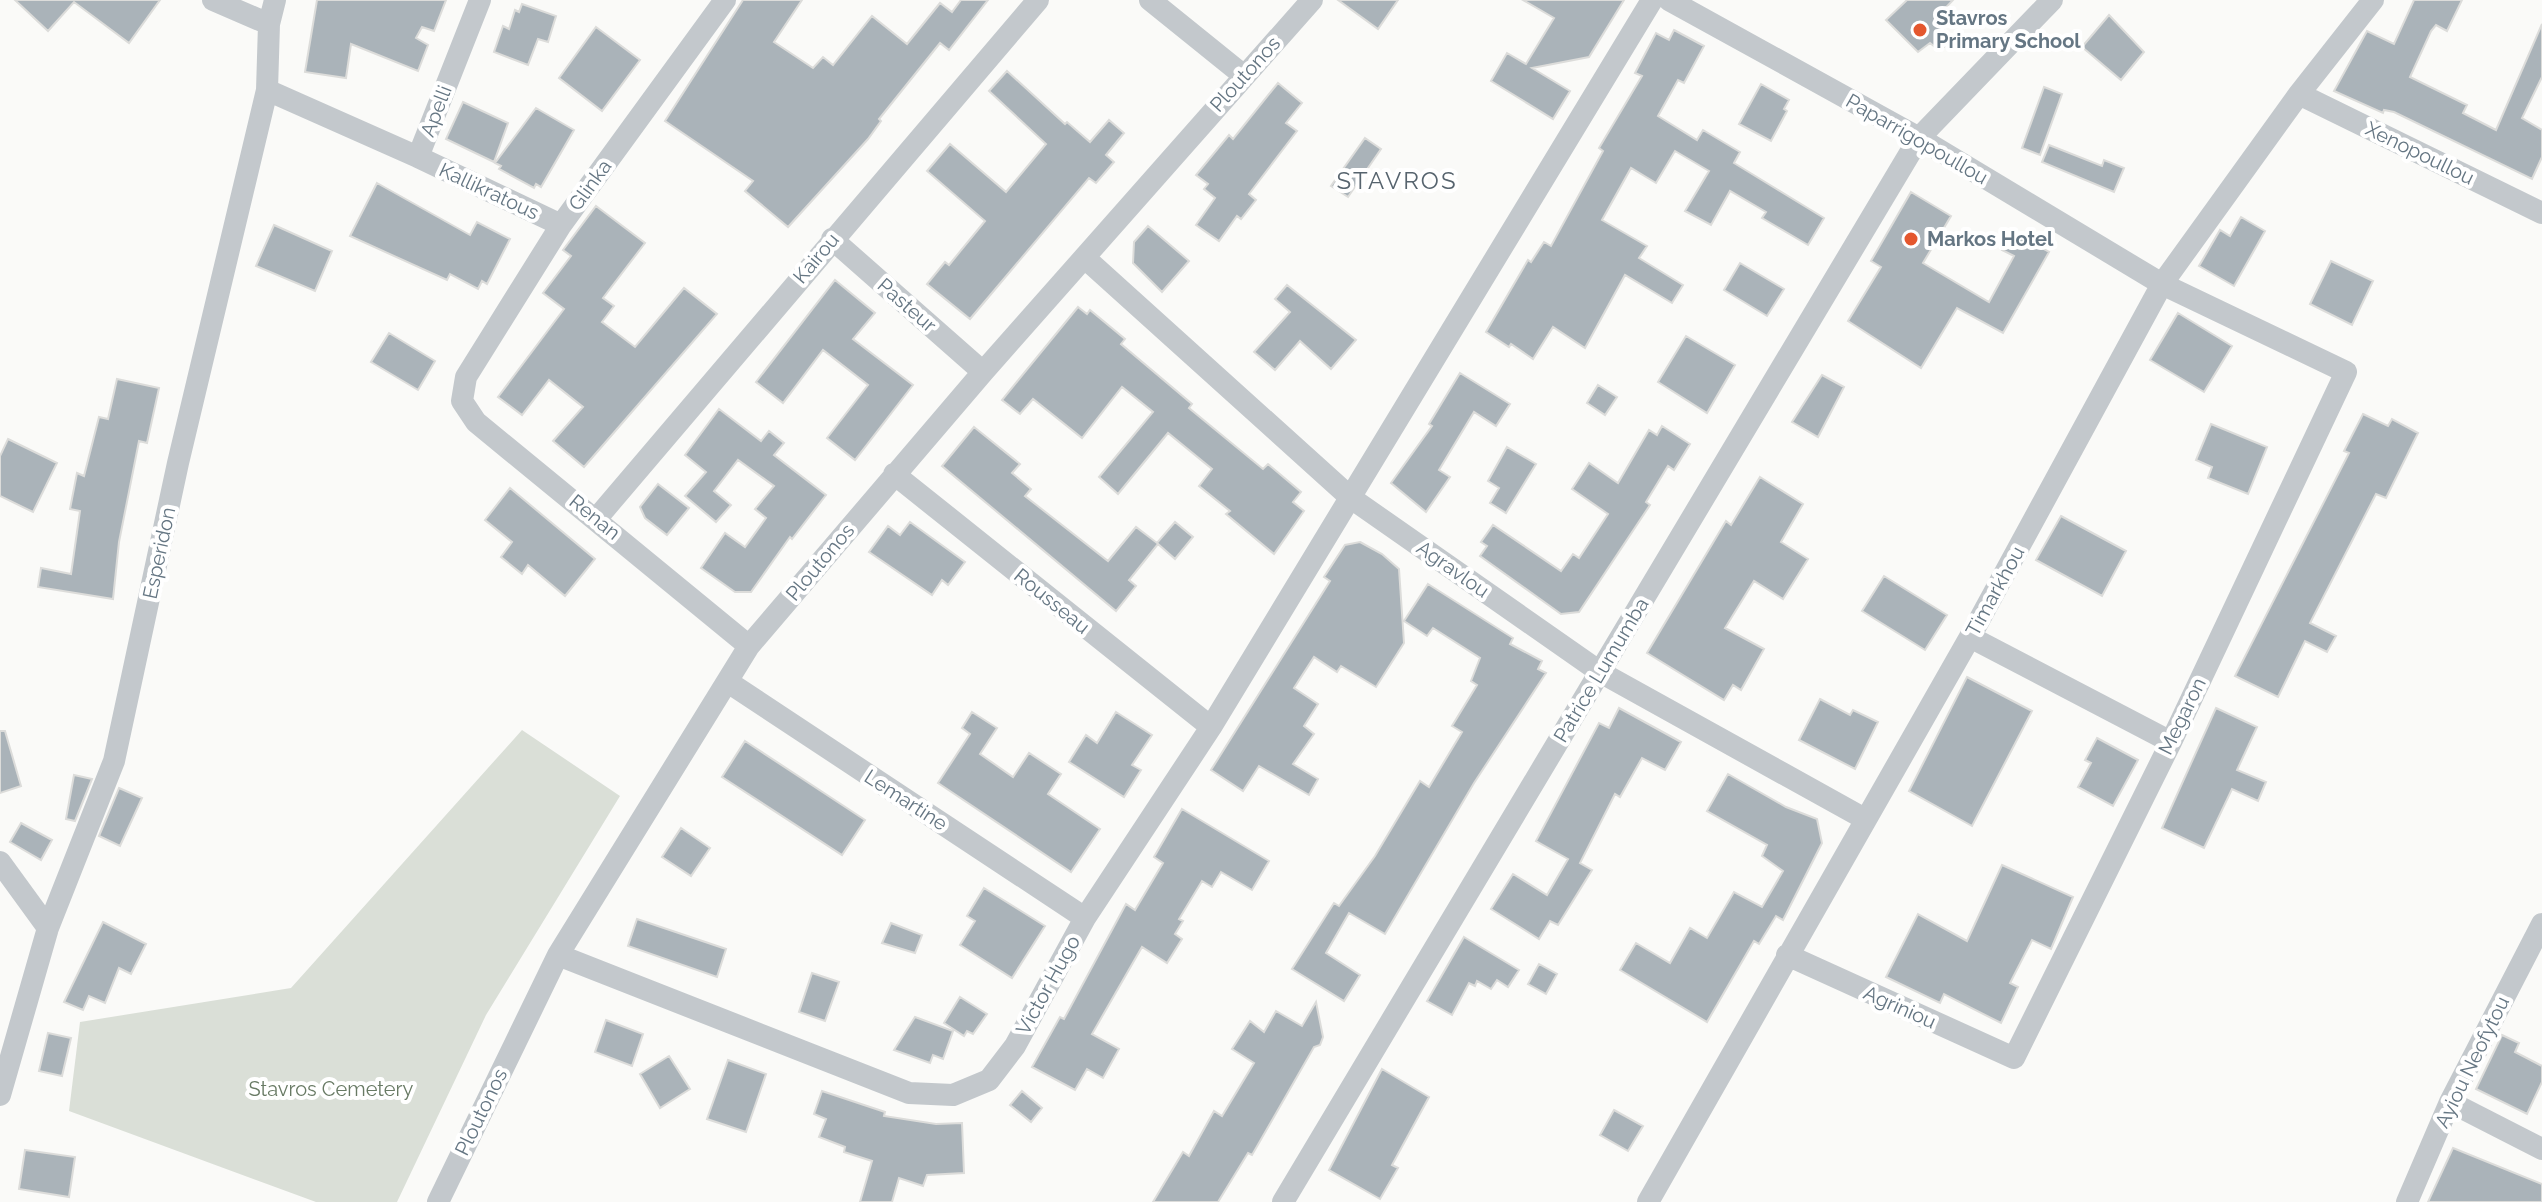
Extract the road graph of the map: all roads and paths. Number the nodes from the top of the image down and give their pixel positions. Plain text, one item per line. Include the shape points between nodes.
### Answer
1 (213, 0) edge
2 (275, 0) edge
3 (480, 0) edge
4 (725, 0) edge
5 (1038, 0) edge
6 (1150, 0) edge
7 (1312, 0) edge
8 (1652, 0) edge
9 (1669, 0) edge
10 (2052, 0) edge
11 (2373, 0) edge
12 (269, 24) junction
13 (1243, 75) junction
14 (267, 90) junction
15 (2299, 94) junction
16 (1919, 138) junction
17 (418, 157) junction
18 (2542, 213) edge
19 (561, 225) junction
20 (832, 239) junction
21 (1085, 258) junction
22 (2162, 284) junction
23 (983, 372) junction
24 (2346, 372) joint
25 (466, 377) joint
26 (894, 474) junction
27 (1351, 498) junction
28 (597, 518) junction
29 (1970, 637) junction
30 (749, 646) junction
31 (1600, 672) junction
32 (728, 682) junction
33 (1211, 727) junction
34 (2171, 742) junction
35 (1865, 819) junction
36 (0, 862) edge
37 (1085, 918) junction
38 (2542, 924) edge
39 (48, 928) junction
40 (558, 955) junction
41 (1787, 955) junction
42 (2014, 1058) joint
43 (0, 1095) edge
44 (2450, 1102) junction
45 (2542, 1149) edge
46 (438, 1202) edge
47 (1283, 1202) edge
48 (1648, 1202) edge
49 (2407, 1202) edge

1 - 12 street
2 - 12 street, Esperidon
3 - 17 street, Apelli
4 - 19 street, Glinka
5 - 20 street, Kairou
6 - 13 street
7 - 13 street, Ploutonos
8 - 27 street, Victor Hugo
9 - 16 street, Paparrigopoullou
10 - 16 street, Patrice Lumumba
11 - 15 street, Timarkhou
12 - 14 street, Esperidon
13 - 21 street, Ploutonos
14 - 17 street, Apelli
14 - 39 street, Esperidon via 114,761
15 - 18 street, Xenopoullou
15 - 22 street, Timarkhou
16 - 22 street, Paparrigopoullou
16 - 31 street, Patrice Lumumba
17 - 19 street, Kallikratous
19 - 25 street, Glinka
20 - 23 street, Pasteur
20 - 28 street, Kairou
21 - 23 street, Ploutonos
21 - 27 street, Agravlou
22 - 24 street, Paparrigopoullou
22 - 29 street, Timarkhou
23 - 26 street, Ploutonos
24 - 34 street, Megaron
25 - 28 street, Renan via 462,401 476,422
26 - 30 street, Ploutonos
26 - 33 street, Rousseau
27 - 31 street, Agravlou
27 - 33 street, Victor Hugo
28 - 30 street, Renan
29 - 34 street
29 - 35 street, Timarkhou
30 - 32 street, Ploutonos
31 - 35 street, Agravlou
31 - 47 street, Patrice Lumumba
32 - 37 street, Lemartine
32 - 40 street, Ploutonos
33 - 37 street, Victor Hugo
34 - 42 street, Megaron
35 - 41 street, Timarkhou
36 - 39 street
37 - 40 street, Victor Hugo via 1015,1046 989,1080 953,1095 909,1093
38 - 44 street, Ayiou Neofytou
39 - 43 street, Esperidon
40 - 46 street, Ploutonos
41 - 42 street, Agriniou
41 - 48 street, Timarkhou
44 - 45 street
44 - 49 street, Ayiou Neofytou

